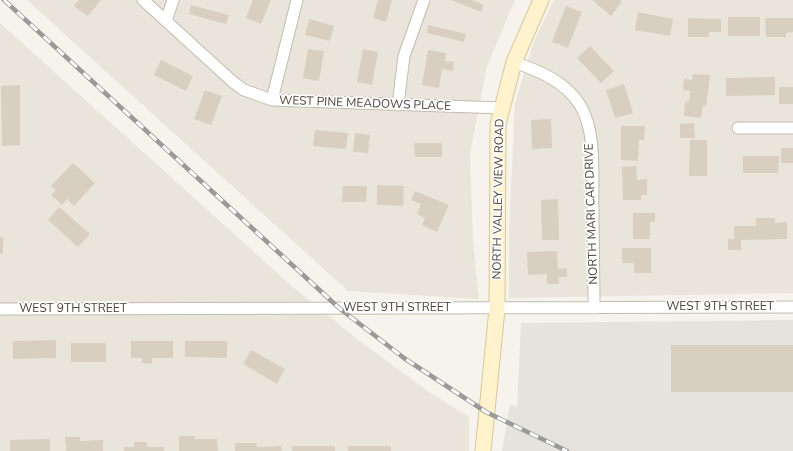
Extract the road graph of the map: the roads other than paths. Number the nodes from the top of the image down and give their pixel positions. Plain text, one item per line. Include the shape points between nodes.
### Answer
1 (143, 0) edge
2 (172, 0) edge
3 (297, 0) edge
4 (424, 0) edge
5 (541, 0) edge
6 (166, 21) junction
7 (514, 62) junction
8 (272, 100) junction
9 (398, 105) junction
10 (502, 108) junction
11 (738, 128) dead end
12 (793, 128) edge
13 (793, 307) edge
14 (594, 308) junction
15 (0, 309) edge
16 (497, 309) junction
17 (483, 451) edge

1 - 6 street, WEST PINE MEADOWS PLACE
2 - 6 street
3 - 8 street
4 - 9 street via 404,56
5 - 7 street, NORTH VALLEY VIEW ROAD
6 - 8 street, WEST PINE MEADOWS PLACE via 233,82 244,90
7 - 10 street, NORTH VALLEY VIEW ROAD
7 - 14 street, NORTH MARI CAR DRIVE via 560,84 580,105 585,118 592,146
8 - 9 street, WEST PINE MEADOWS PLACE
9 - 10 street, WEST PINE MEADOWS PLACE
10 - 16 street, NORTH VALLEY VIEW ROAD via 498,124
11 - 12 street
13 - 14 street, WEST 9TH STREET
14 - 16 street, WEST 9TH STREET
15 - 16 street, WEST 9TH STREET
16 - 17 street, NORTH VALLEY VIEW ROAD

